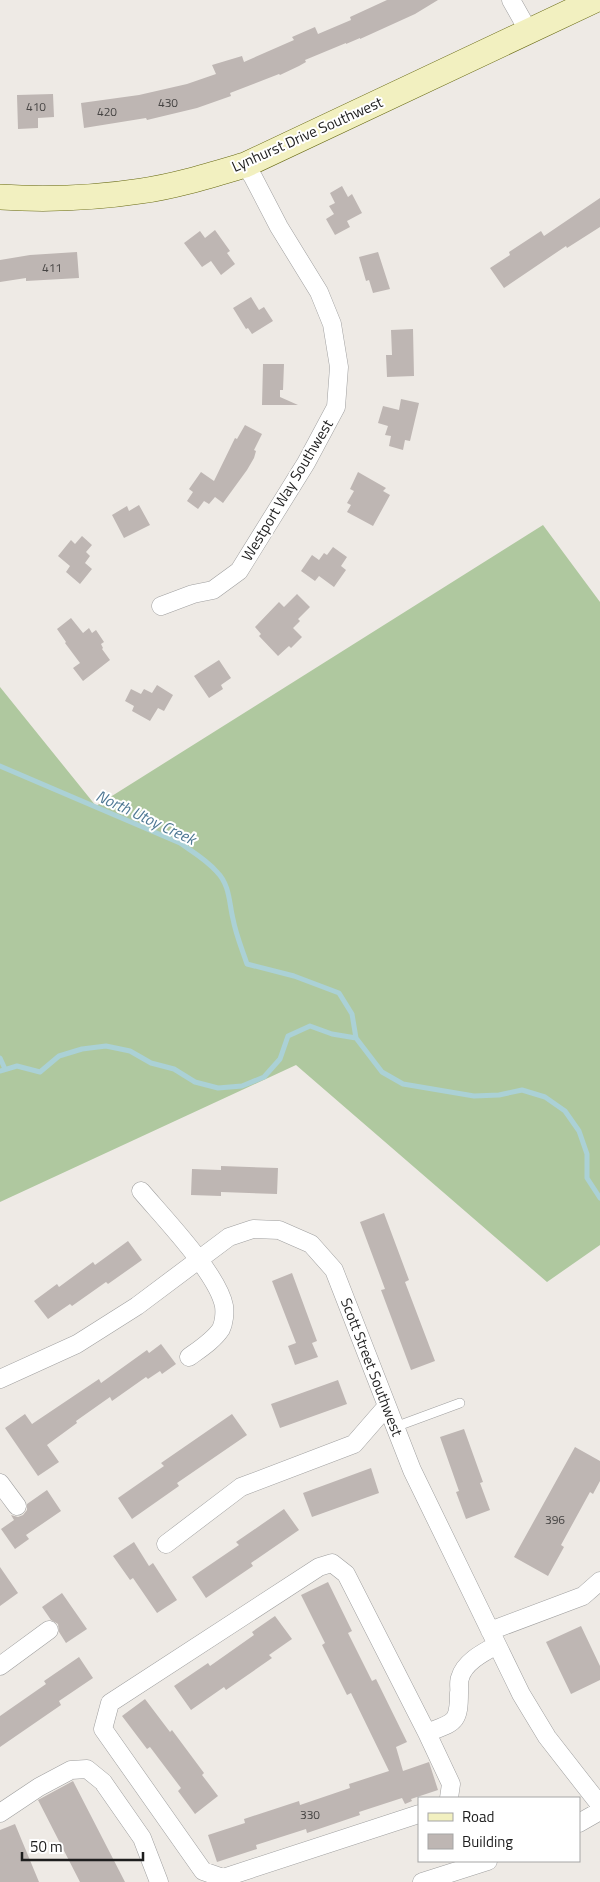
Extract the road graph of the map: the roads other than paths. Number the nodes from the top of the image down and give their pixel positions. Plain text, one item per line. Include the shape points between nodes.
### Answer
1 (511, 0) edge
2 (595, 0) edge
3 (529, 32) junction
4 (245, 165) junction
5 (0, 197) edge
6 (161, 606) dead end
7 (141, 1191) dead end
8 (198, 1260) junction
9 (189, 1357) dead end
10 (0, 1378) edge
11 (460, 1403) dead end
12 (387, 1406) junction
13 (396, 1426) junction
14 (0, 1483) edge
15 (17, 1506) dead end
16 (166, 1544) dead end
17 (600, 1581) edge
18 (49, 1630) dead end
19 (494, 1638) junction
20 (0, 1666) edge
21 (427, 1733) junction
22 (449, 1797) edge
23 (600, 1805) edge
24 (600, 1811) edge
25 (0, 1813) edge
26 (418, 1814) edge
27 (580, 1822) edge
28 (485, 1862) edge
29 (212, 1878) edge
30 (159, 1882) edge
31 (422, 1882) edge

1 - 3 street
2 - 3 street, Lynhurst Drive Southwest
3 - 4 street, Lynhurst Drive Southwest
4 - 5 street, Lynhurst Drive Southwest via 142,191 95,197
4 - 6 street, Westport Way Southwest via 319,292 332,324 339,367 336,407 306,463 239,571 213,590
7 - 8 street
8 - 9 street via 216,1286 224,1306 224,1317 221,1329
8 - 10 street, Scott Street Southwest via 137,1306 77,1344
8 - 12 street, Scott Street Southwest via 229,1236 253,1229 279,1230 311,1244 334,1270
11 - 13 lane
12 - 13 street, Scott Street Southwest
12 - 16 street via 354,1444 241,1487
13 - 19 street, Scott Street Southwest via 412,1470
14 - 15 street
17 - 19 street via 583,1596
18 - 20 street
19 - 21 street via 460,1677 459,1705 454,1722
19 - 23 street, Scott Street Southwest via 546,1737
21 - 22 street via 450,1784
21 - 29 street via 346,1574 332,1563 319,1567 110,1703 103,1728 203,1871
24 - 27 street
25 - 30 street via 71,1770 87,1769 103,1782 142,1838
26 - 29 street via 224,1878
28 - 31 street

